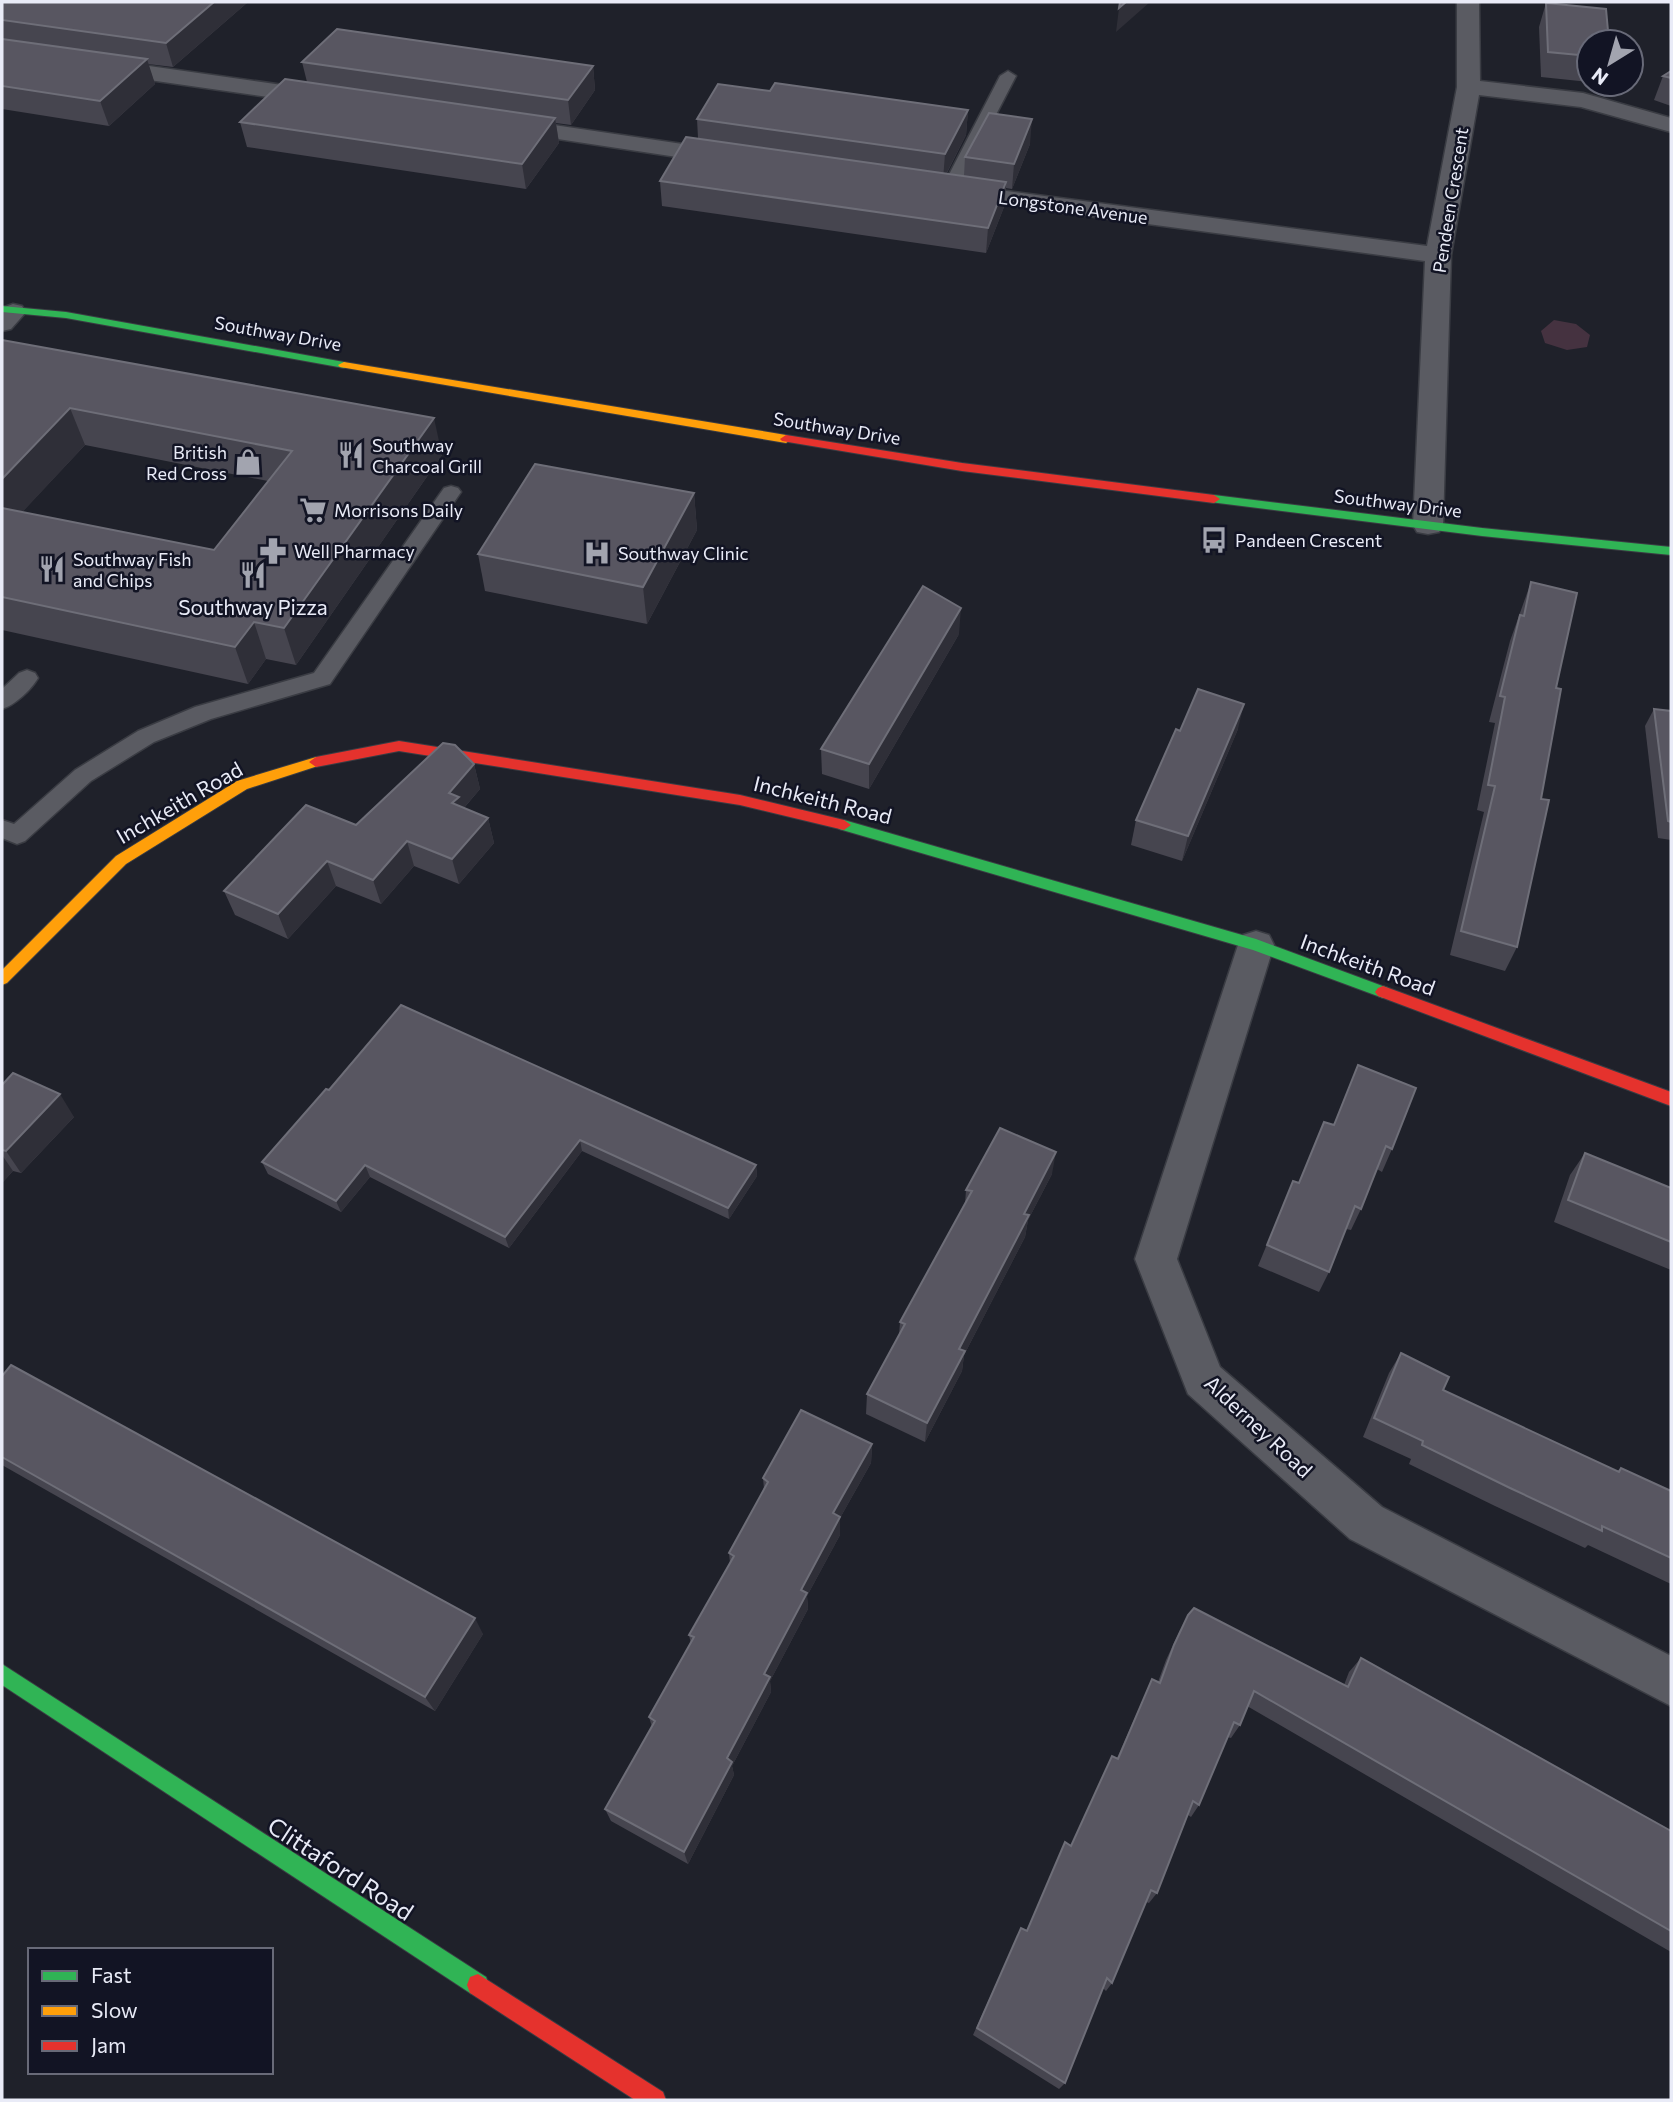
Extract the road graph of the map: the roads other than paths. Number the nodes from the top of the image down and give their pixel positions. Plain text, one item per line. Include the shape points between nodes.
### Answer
1 (1468, 2) edge
2 (2, 51) edge
3 (1009, 76) dead end
4 (1469, 87) junction
5 (349, 102) edge
6 (484, 121) edge
7 (1671, 125) edge
8 (757, 162) edge
9 (921, 186) edge
10 (948, 190) junction
11 (1438, 255) junction
12 (5, 315) edge
13 (451, 492) dead end
14 (1428, 526) junction
15 (1671, 551) edge
16 (27, 678) dead end
17 (2, 701) edge
18 (2, 829) edge
19 (1256, 945) junction
20 (2, 979) edge
21 (1671, 1099) edge
22 (2, 1675) edge
23 (1671, 1682) edge
24 (655, 2100) edge

1 - 4 street, Pendeen Crescent
2 - 5 street
3 - 10 lane
4 - 7 street via 1583,100
4 - 11 street, Pendeen Crescent
6 - 8 street
9 - 10 street, Longstone Avenue
10 - 11 street, Longstone Avenue
11 - 14 street, Pendeen Crescent
12 - 14 street, Southway Drive via 66,315 520,396 962,467
13 - 18 lane via 322,679 229,704 158,730 93,768 16,835
14 - 15 street, Southway Drive
16 - 17 lane
19 - 20 street, Inchkeith Road via 854,827 753,803 399,746 327,758 242,785 121,860
19 - 21 street, Inchkeith Road
19 - 23 street, Alderney Road via 1156,1259 1203,1380 1366,1523
22 - 24 street, Clittaford Road

